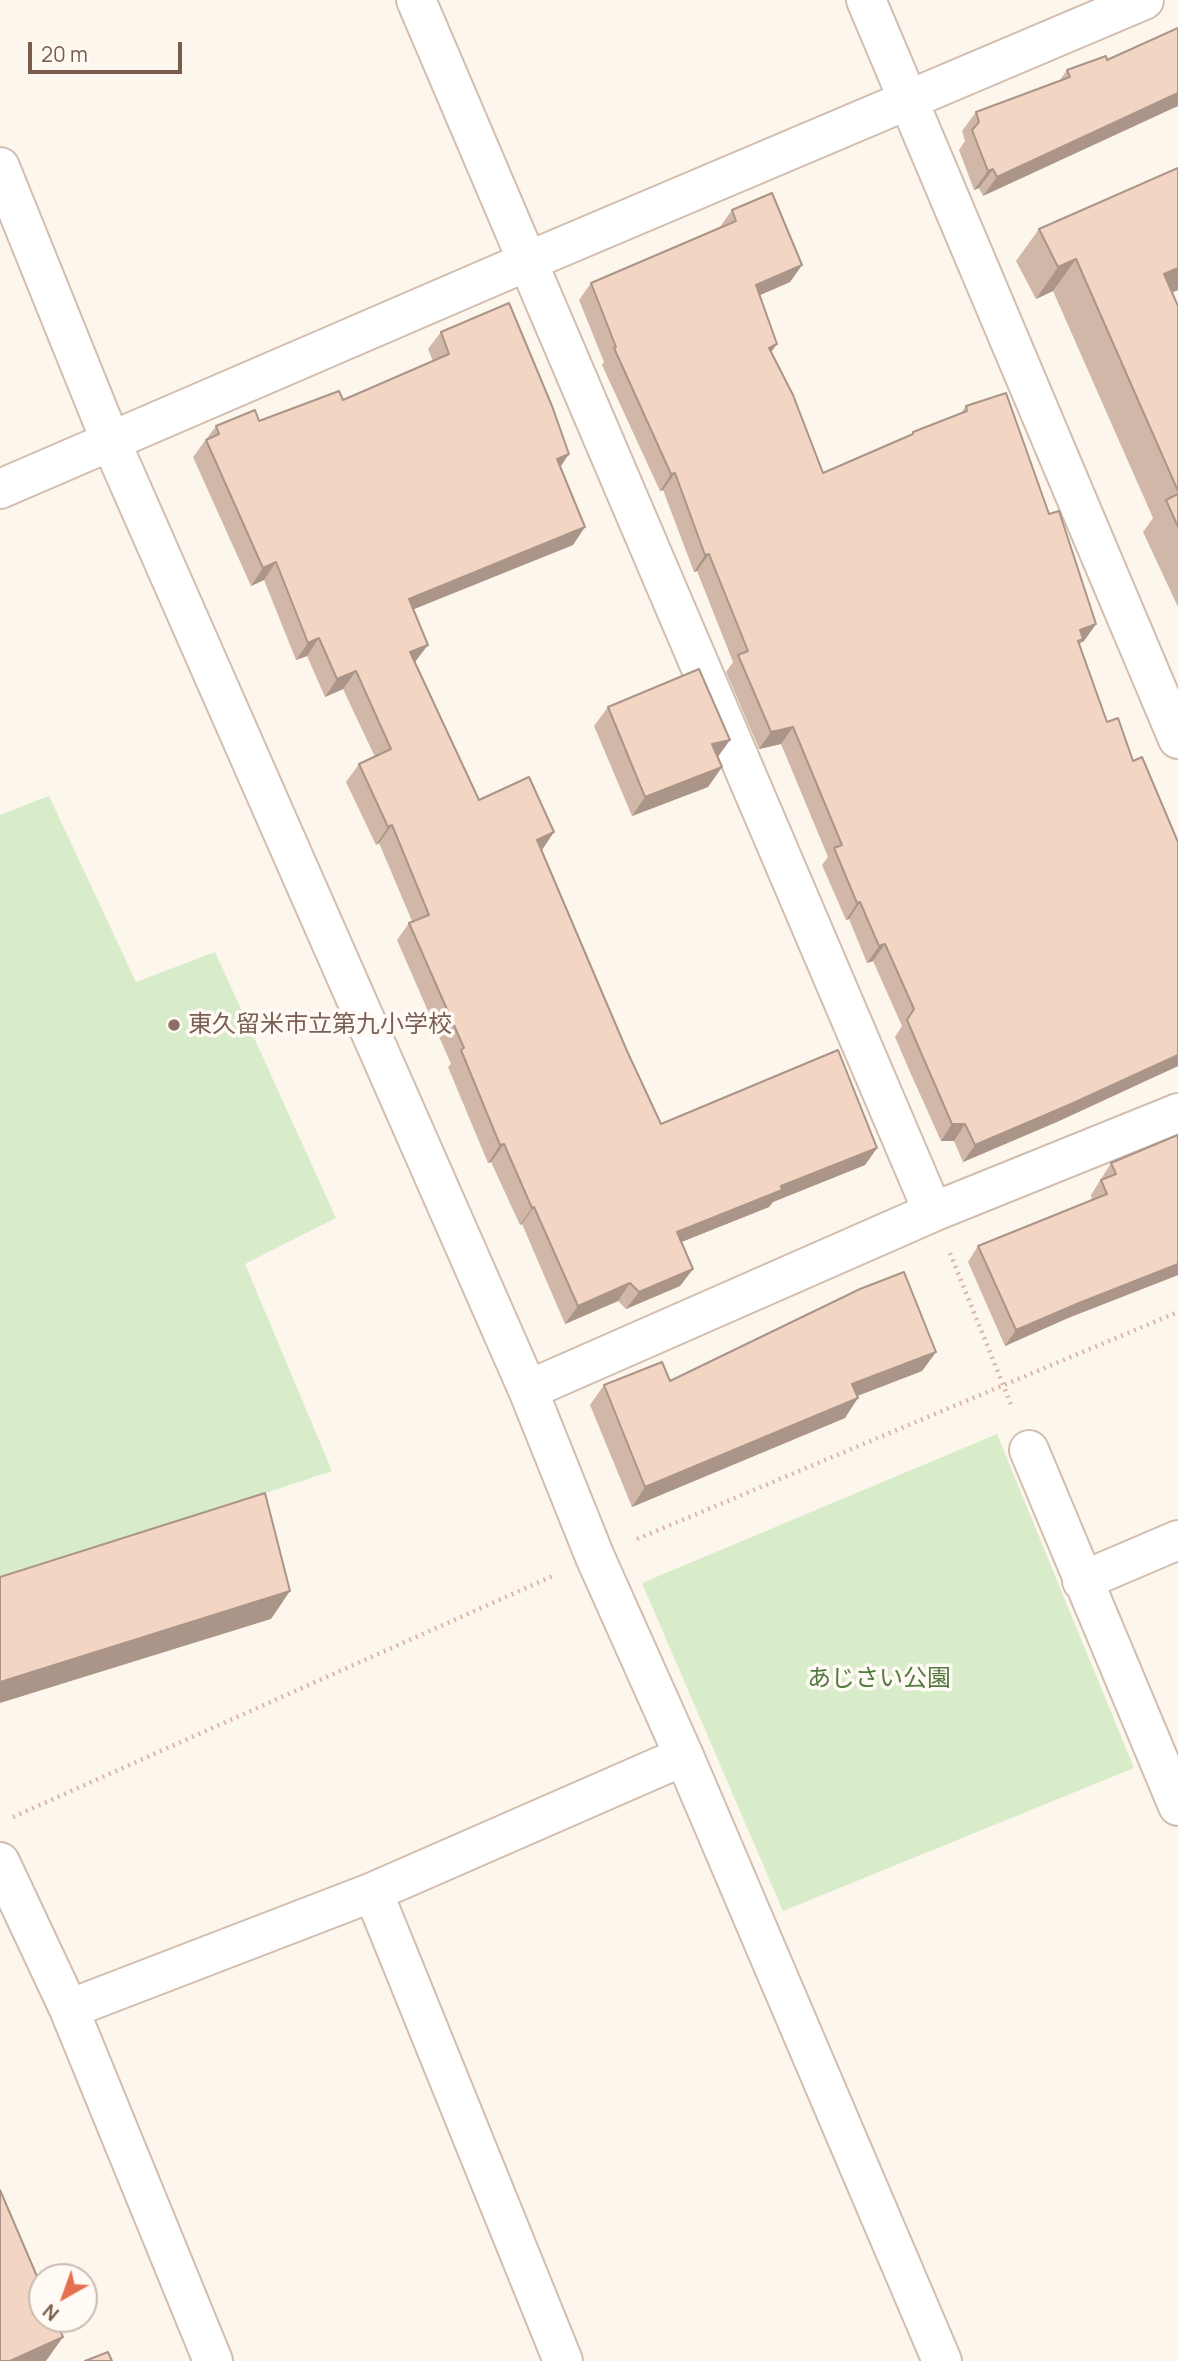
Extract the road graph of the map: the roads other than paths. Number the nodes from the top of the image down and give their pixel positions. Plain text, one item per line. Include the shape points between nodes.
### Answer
1 (416, 0) edge
2 (866, 0) edge
3 (1144, 0) edge
4 (908, 102) junction
5 (0, 167) edge
6 (526, 262) junction
7 (111, 442) junction
8 (0, 489) edge
9 (1178, 739) edge
10 (1178, 1113) edge
11 (933, 1212) junction
12 (527, 1390) junction
13 (1029, 1450) dead end
14 (1178, 1540) edge
15 (1082, 1581) junction
16 (684, 1756) junction
17 (1178, 1806) edge
18 (0, 1862) edge
19 (373, 1892) junction
20 (69, 2009) junction
21 (213, 2361) edge
22 (563, 2361) edge
23 (942, 2361) edge

1 - 6 street
2 - 4 street
3 - 4 street
4 - 6 street
4 - 9 street
5 - 7 street
6 - 7 street
6 - 11 street
7 - 8 street
7 - 12 street
10 - 11 street
11 - 12 street
12 - 16 street
13 - 15 street
14 - 15 street
15 - 17 street
16 - 19 street
16 - 23 street
18 - 20 street
19 - 20 street
19 - 22 street
20 - 21 street

